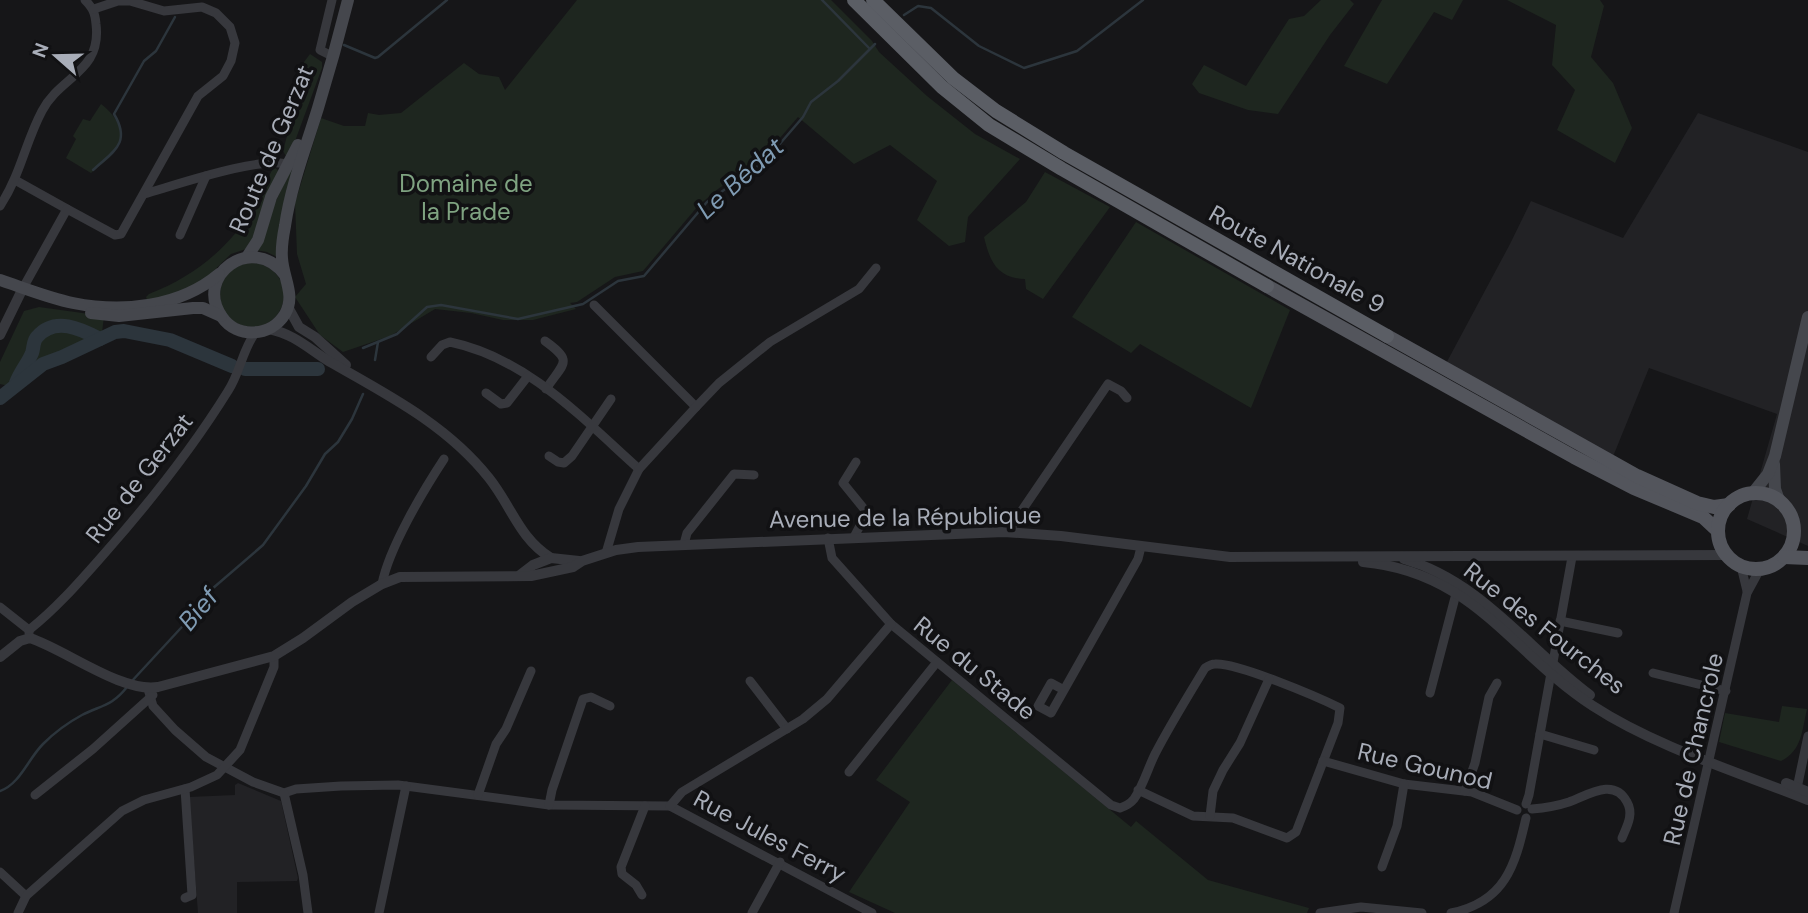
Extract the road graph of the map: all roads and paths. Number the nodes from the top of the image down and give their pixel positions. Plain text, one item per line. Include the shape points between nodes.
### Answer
1 (86, 0) edge
2 (332, 0) edge
3 (348, 0) edge
4 (854, 0) edge
5 (873, 0) edge
6 (94, 9) junction
7 (332, 56) junction
8 (290, 165) junction
9 (206, 176) junction
10 (15, 180) junction
11 (144, 194) junction
12 (0, 206) edge
13 (67, 209) junction
14 (180, 235) dead end
15 (247, 257) junction
16 (225, 268) junction
17 (876, 268) dead end
18 (285, 275) junction
19 (0, 280) edge
20 (1267, 286) joint
21 (0, 287) edge
22 (22, 291) junction
23 (594, 305) dead end
24 (288, 307) junction
25 (220, 316) junction
26 (1808, 317) edge
27 (269, 329) junction
28 (255, 333) junction
29 (0, 335) edge
30 (1387, 336) joint
31 (545, 341) dead end
32 (431, 357) dead end
33 (528, 376) junction
34 (370, 383) junction
35 (546, 388) junction
36 (486, 393) dead end
37 (1127, 398) dead end
38 (611, 399) dead end
39 (696, 407) junction
40 (592, 427) junction
41 (549, 456) dead end
42 (1775, 456) junction
43 (444, 459) dead end
44 (856, 461) dead end
45 (639, 469) junction
46 (754, 475) dead end
47 (1752, 494) junction
48 (1780, 503) junction
49 (1729, 505) junction
50 (521, 530) junction
51 (1718, 531) junction
52 (1794, 531) junction
53 (1010, 532) junction
54 (853, 537) junction
55 (828, 538) junction
56 (1808, 542) edge
57 (684, 544) junction
58 (1141, 547) junction
59 (606, 553) junction
60 (1391, 555) junction
61 (1727, 555) junction
62 (1469, 556) junction
63 (1315, 557) junction
64 (1572, 557) junction
65 (1784, 557) junction
66 (551, 558) junction
67 (1808, 558) edge
68 (582, 561) junction
69 (533, 565) junction
70 (1741, 566) junction
71 (1760, 569) junction
72 (546, 572) junction
73 (1425, 572) junction
74 (516, 577) junction
75 (382, 584) junction
76 (1458, 589) junction
77 (1748, 593) junction
78 (0, 607) edge
79 (1560, 621) junction
80 (891, 624) junction
81 (1618, 633) dead end
82 (29, 634) junction
83 (274, 656) junction
84 (0, 657) edge
85 (937, 662) junction
86 (1552, 667) junction
87 (531, 671) dead end
88 (1653, 673) dead end
89 (1269, 679) junction
90 (750, 681) dead end
91 (1497, 683) dead end
92 (1065, 690) dead end
93 (1726, 691) junction
94 (152, 692) junction
95 (1430, 693) dead end
96 (610, 706) dead end
97 (787, 729) junction
98 (1540, 734) junction
99 (1808, 737) edge
100 (1594, 750) dead end
101 (1709, 757) junction
102 (1324, 761) junction
103 (225, 768) junction
104 (849, 772) dead end
105 (1404, 785) junction
106 (406, 786) junction
107 (185, 789) junction
108 (1138, 790) junction
109 (1465, 791) junction
110 (1800, 792) edge
111 (284, 793) junction
112 (35, 795) dead end
113 (478, 795) junction
114 (1808, 800) edge
115 (549, 805) junction
116 (645, 806) junction
117 (670, 806) junction
118 (1525, 808) junction
119 (1210, 816) junction
120 (1622, 838) dead end
121 (780, 862) junction
122 (1382, 867) dead end
123 (0, 872) edge
124 (642, 895) dead end
125 (26, 896) junction
126 (185, 898) dead end
127 (1405, 911) edge
128 (867, 912) edge
129 (18, 913) edge
130 (308, 913) edge
131 (379, 913) edge
132 (752, 913) edge
133 (1320, 913) edge
134 (1422, 913) edge
135 (1451, 913) edge
136 (1674, 913) edge

1 - 6 street
2 - 7 street via 320,50
3 - 7 main road, Route de Gerzat
4 - 20 highway via 963,105 1034,153
5 - 30 highway, Route Nationale 9 via 953,78 996,111
6 - 10 street via 98,37 92,56 46,104
6 - 11 street via 118,1 164,11 202,7 230,27 235,43 223,76 198,96
7 - 8 main road, Route de Gerzat
7 - 18 main road, Route de Gerzat via 288,203 282,248
8 - 9 street via 271,162
8 - 15 main road, Route de Gerzat via 271,197 258,240
9 - 11 street
9 - 14 street
10 - 12 street
10 - 13 street
11 - 13 street via 121,234
13 - 22 street
15 - 16 main road
15 - 18 main road via 272,262
16 - 22 main road via 191,293 144,306 74,303
16 - 25 main road via 215,286
17 - 39 street via 859,289 770,342
18 - 24 main road
19 - 22 main road
20 - 51 main road via 1586,463 1703,517
21 - 22 main road
22 - 25 main road via 93,313 119,316 193,308
22 - 29 street
23 - 39 street
24 - 27 main road
24 - 34 street via 299,327
25 - 28 main road via 239,331
26 - 42 main road
27 - 28 main road
27 - 34 street via 292,336
28 - 82 street, Rue de Gerzat via 231,388 163,485
30 - 49 main road, Route Nationale 9 via 1637,476 1697,503
31 - 35 street via 564,357
32 - 33 street via 450,342 510,363
33 - 35 street
33 - 36 street via 507,403
34 - 50 street via 422,415 474,461 505,500
35 - 40 street
37 - 53 street via 1108,384
38 - 40 street
39 - 45 street
40 - 41 street via 564,463
40 - 45 street
42 - 47 main road
42 - 48 main road
43 - 75 street via 422,494
44 - 54 street via 843,483 865,510
45 - 59 street via 619,509
46 - 57 street via 734,474 687,533
47 - 48 main road
47 - 49 main road
48 - 52 main road via 1790,515
49 - 51 main road
50 - 66 street via 534,548
50 - 69 street
51 - 61 main road
52 - 56 main road
52 - 65 main road
53 - 54 street, Avenue de la République
53 - 58 street, Avenue de la République
54 - 55 street, Avenue de la République
55 - 57 street, Avenue de la République
55 - 80 street, Rue du Stade via 832,558
57 - 59 street, Avenue de la République
58 - 63 street, Avenue de la République via 1230,557
58 - 92 street via 1139,559
59 - 68 street, Avenue de la République
60 - 62 street, Avenue de la République
60 - 63 street, Avenue de la République
60 - 73 street, Rue des Fourches
61 - 64 street
61 - 70 main road
62 - 64 street
62 - 73 street
63 - 73 street, Avenue de la République
64 - 79 street
65 - 67 main road
65 - 71 main road
66 - 68 street, Avenue de la République
66 - 69 street, Avenue de la République
68 - 72 street, Avenue de la République
69 - 72 street
69 - 74 street, Avenue de la République
70 - 71 main road
70 - 77 street, Rue de Chancrole
71 - 77 street, Rue de Chancrole
72 - 74 street, Avenue de la République
73 - 76 street, Rue des Fourches
74 - 75 street, Avenue de la République via 400,578
75 - 83 street, Avenue de la République
76 - 86 street, Rue des Fourches
76 - 95 street
77 - 93 street, Rue de Chancrole
78 - 82 street
79 - 81 street
79 - 86 street
80 - 85 street, Rue du Stade
80 - 97 street via 827,699
82 - 84 street
82 - 94 street
83 - 94 street, Avenue de la République
83 - 103 street via 274,667 240,750
85 - 104 street
85 - 108 street, Rue du Stade via 1111,805 1130,804
86 - 98 street
86 - 101 street, Rue des Fourches via 1592,706 1627,726
87 - 113 street
88 - 93 street
89 - 102 street via 1340,708
89 - 108 street via 1234,667 1205,667
89 - 119 street via 1213,791
90 - 97 street
91 - 109 street via 1489,696
93 - 101 street, Rue de Chancrole
94 - 103 street, Rue Jules Ferry via 153,706 175,730
94 - 112 street
96 - 115 street via 591,697 583,699
97 - 117 street via 682,792
98 - 100 street
98 - 118 street
99 - 110 street
101 - 110 street, Rue des Fourches
101 - 136 street, Rue de Chancrole
102 - 105 street, Rue Gounod
102 - 119 street via 1296,832 1286,838 1233,818
103 - 107 street via 204,783
103 - 111 street, Rue Jules Ferry
105 - 109 street, Rue Gounod
105 - 122 street via 1397,826
106 - 111 street, Rue Jules Ferry via 341,786
106 - 113 street, Rue Jules Ferry
106 - 131 street
107 - 125 street via 122,811
107 - 126 street via 192,895
108 - 119 street via 1193,816
109 - 118 street, Rue Gounod
110 - 114 street, Rue des Fourches
111 - 130 street
113 - 115 street, Rue Jules Ferry
115 - 116 street, Rue Jules Ferry
116 - 117 street, Rue Jules Ferry
116 - 124 street via 621,867
117 - 121 street, Rue Jules Ferry
118 - 120 street via 1555,806 1592,790 1610,788 1630,806 1630,822
118 - 135 street via 1519,816 1526,818 1509,875 1498,889 1469,909
121 - 128 street, Rue Jules Ferry
121 - 132 street
123 - 125 street
125 - 129 street
127 - 133 street via 1362,907
127 - 134 street

